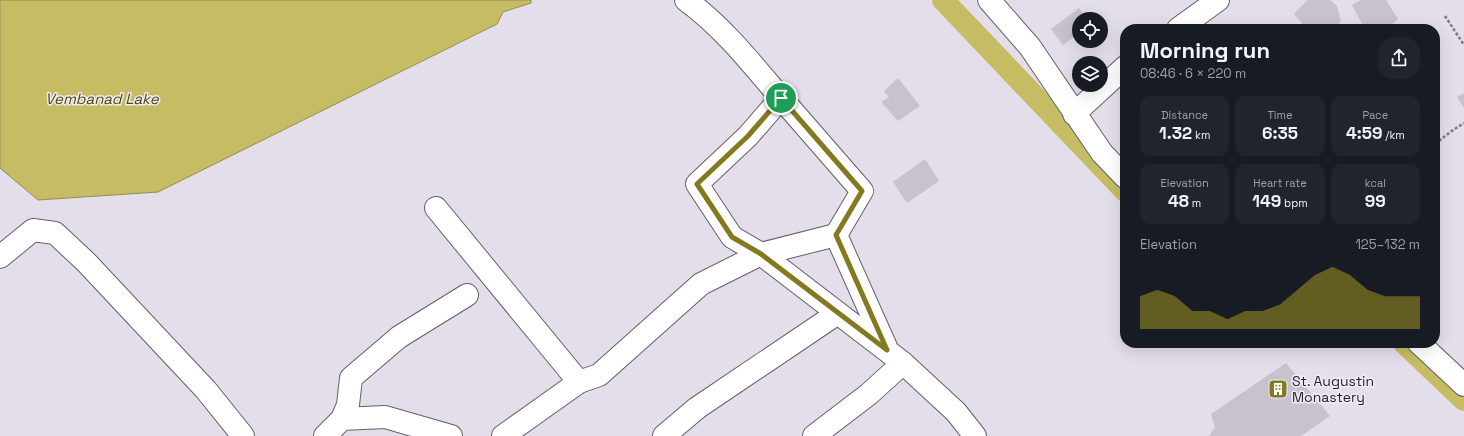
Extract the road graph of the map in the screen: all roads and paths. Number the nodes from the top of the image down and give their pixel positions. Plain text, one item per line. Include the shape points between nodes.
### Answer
1 (686, 0) edge
2 (989, 0) edge
3 (1218, 0) edge
4 (1445, 16) dead end
5 (1185, 24) edge
6 (1464, 45) edge
7 (1120, 72) edge
8 (781, 98) junction
9 (1074, 114) junction
10 (1464, 123) edge
11 (1440, 140) edge
12 (1120, 172) edge
13 (436, 208) dead end
14 (836, 235) junction
15 (761, 254) junction
16 (0, 257) edge
17 (467, 295) dead end
18 (838, 313) junction
19 (1424, 348) edge
20 (895, 356) junction
21 (579, 382) junction
22 (1464, 385) edge
23 (342, 419) junction
24 (243, 436) edge
25 (325, 436) edge
26 (451, 436) edge
27 (502, 436) edge
28 (664, 436) edge
29 (814, 436) edge
30 (975, 436) edge

1 - 8 street via 699,9 747,58
2 - 9 street via 1030,47
3 - 5 street
4 - 6 path
7 - 9 street
8 - 14 street via 862,191
8 - 15 street via 748,136 697,184 732,237
9 - 12 street via 1102,153
10 - 11 path
13 - 21 street
14 - 15 street
14 - 20 street
15 - 18 street
15 - 21 street via 701,284 599,375
16 - 24 street via 33,230 55,233 86,262 190,374
17 - 23 street via 399,337 351,378 348,405
18 - 20 street
18 - 28 street via 697,408
19 - 22 street
20 - 29 street via 869,394
20 - 30 street via 956,412
21 - 27 street
23 - 25 street
23 - 26 street via 385,417

